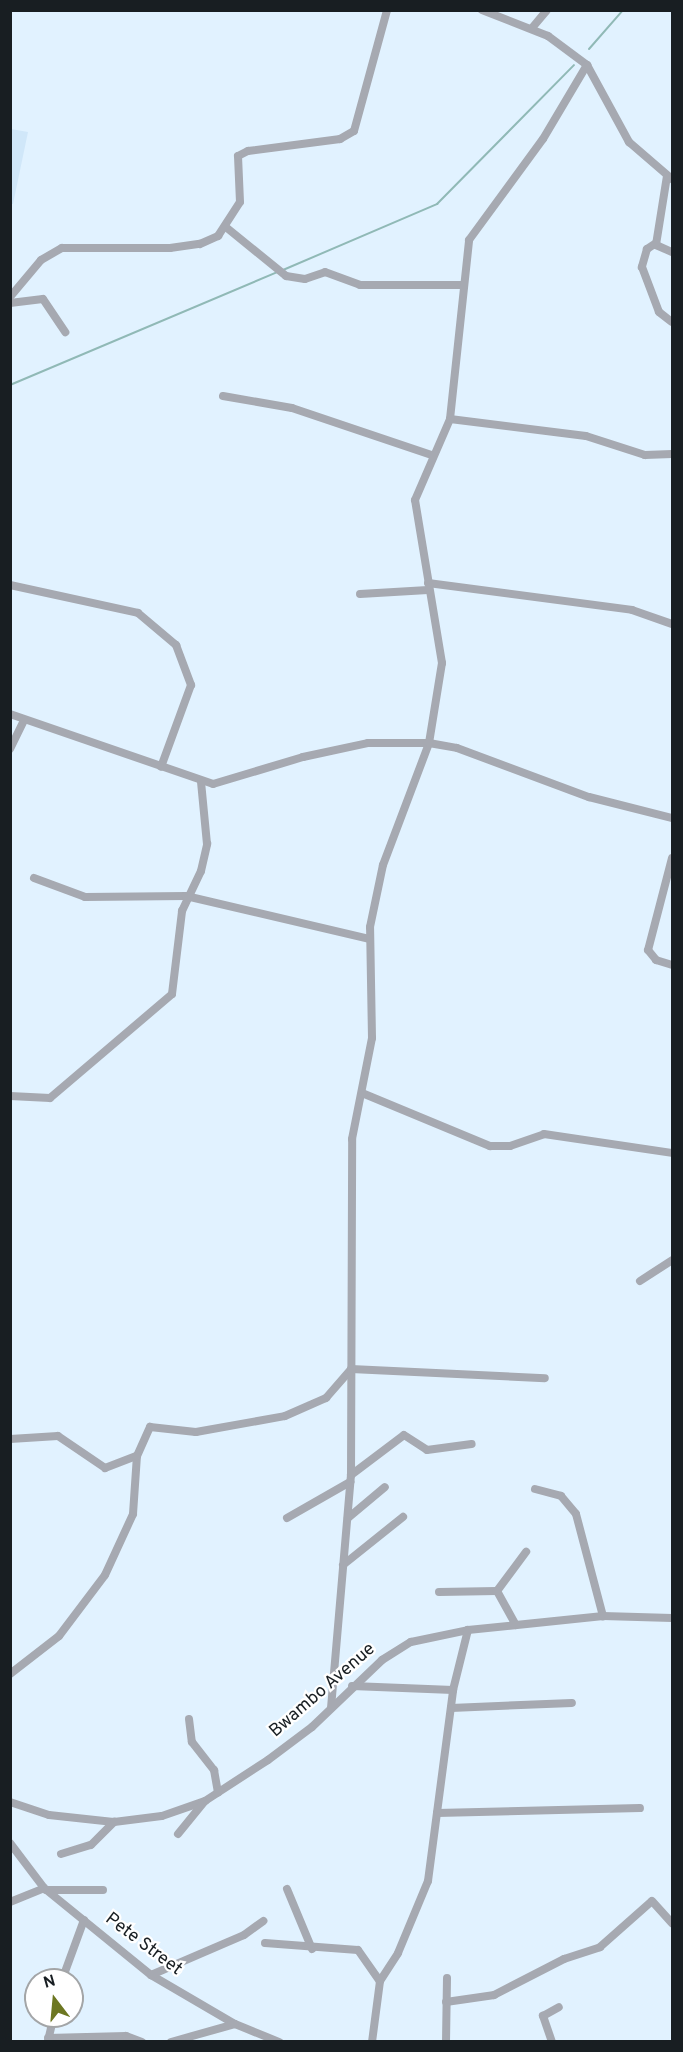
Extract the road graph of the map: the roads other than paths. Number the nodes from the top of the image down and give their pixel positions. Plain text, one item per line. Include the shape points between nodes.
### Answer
1 (387, 10) edge
2 (482, 10) edge
3 (547, 10) edge
4 (532, 28) junction
5 (587, 65) junction
6 (670, 178) edge
7 (226, 228) junction
8 (656, 243) junction
9 (672, 252) edge
10 (464, 285) junction
11 (10, 297) edge
12 (10, 303) edge
13 (672, 322) edge
14 (65, 332) dead end
15 (223, 396) dead end
16 (450, 418) junction
17 (672, 454) edge
18 (432, 455) junction
19 (10, 585) edge
20 (428, 587) junction
21 (360, 594) dead end
22 (672, 624) edge
23 (10, 714) edge
24 (24, 720) junction
25 (429, 742) junction
26 (10, 749) edge
27 (161, 767) junction
28 (201, 782) junction
29 (672, 818) edge
30 (672, 858) edge
31 (34, 878) dead end
32 (186, 896) junction
33 (369, 939) junction
34 (672, 965) edge
35 (362, 1093) junction
36 (10, 1096) edge
37 (672, 1154) edge
38 (672, 1260) edge
39 (640, 1281) dead end
40 (351, 1369) junction
41 (545, 1378) dead end
42 (10, 1439) edge
43 (472, 1444) dead end
44 (136, 1456) junction
45 (350, 1479) junction
46 (386, 1487) dead end
47 (535, 1489) dead end
48 (403, 1517) dead end
49 (286, 1518) dead end
50 (348, 1518) junction
51 (526, 1552) dead end
52 (343, 1565) junction
53 (496, 1591) junction
54 (440, 1592) dead end
55 (603, 1616) junction
56 (672, 1618) edge
57 (516, 1625) junction
58 (468, 1630) junction
59 (10, 1674) edge
60 (352, 1686) junction
61 (453, 1689) junction
62 (572, 1703) dead end
63 (331, 1708) junction
64 (451, 1708) junction
65 (189, 1719) dead end
66 (218, 1793) junction
67 (205, 1801) junction
68 (10, 1802) edge
69 (640, 1808) dead end
70 (437, 1813) junction
71 (114, 1822) junction
72 (178, 1834) dead end
73 (10, 1843) edge
74 (60, 1854) dead end
75 (45, 1889) junction
76 (287, 1889) dead end
77 (103, 1890) dead end
78 (10, 1902) edge
79 (84, 1920) junction
80 (263, 1921) dead end
81 (672, 1923) edge
82 (265, 1943) dead end
83 (312, 1949) junction
84 (66, 1968) edge
85 (151, 1976) junction
86 (447, 1978) dead end
87 (380, 1981) junction
88 (446, 2002) junction
89 (559, 2007) dead end
90 (235, 2024) junction
91 (48, 2040) edge
92 (142, 2042) edge
93 (171, 2042) edge
94 (279, 2042) edge
95 (372, 2042) edge
96 (446, 2042) edge
97 (552, 2042) edge

1 - 7 street via 354,131 340,139 248,151 238,156 240,202
2 - 4 street
3 - 4 street
4 - 5 street
5 - 6 street via 629,142
5 - 10 street via 543,140 475,227
6 - 8 street
7 - 10 street via 286,276 305,279 325,272 360,285
7 - 11 street via 210,241 188,247 62,248 42,260
8 - 9 street
8 - 13 street via 647,249 642,267 659,312
10 - 16 street
12 - 14 street via 43,299
15 - 18 street via 292,408
16 - 17 street via 586,436 645,455
16 - 18 street
18 - 20 street via 415,500
19 - 27 street via 138,613 176,645 191,685
20 - 21 street
20 - 22 street via 632,610
20 - 25 street via 442,663
23 - 24 street
24 - 26 street
24 - 27 street
25 - 28 street via 368,743 303,757 220,784
25 - 29 street via 457,748 589,797
25 - 33 street via 383,865
27 - 28 street
28 - 32 street via 207,844 201,871
30 - 34 street via 648,950 656,960
31 - 32 street via 85,897
32 - 33 street
32 - 36 street via 176,980 166,1003 50,1098
33 - 35 street via 372,1038
35 - 37 street via 490,1146 510,1146 544,1134
35 - 40 street via 351,1138
38 - 39 street
40 - 41 street
40 - 44 street via 326,1398 285,1416 196,1431 150,1427
40 - 45 street
42 - 44 street via 58,1436 105,1468
43 - 45 street via 427,1450 404,1435
44 - 59 street via 133,1514 105,1575 59,1636
45 - 49 street
45 - 50 street
46 - 50 street
47 - 55 street via 561,1496 576,1514
48 - 52 street
50 - 52 street
51 - 53 street
52 - 63 street
53 - 54 street
53 - 57 street
55 - 56 street, Bwambo Avenue
55 - 57 street, Bwambo Avenue
57 - 58 street, Bwambo Avenue
58 - 60 street, Bwambo Avenue via 402,1647
58 - 61 street
60 - 61 street
60 - 63 street, Bwambo Avenue
61 - 64 street
62 - 64 street
63 - 66 street, Bwambo Avenue via 296,1739
64 - 70 street
65 - 66 street via 192,1742 214,1770
66 - 67 street, Bwambo Avenue
67 - 71 street, Bwambo Avenue via 162,1816
67 - 72 street
68 - 71 street, Bwambo Avenue via 49,1815
69 - 70 street
70 - 87 street via 427,1888
71 - 74 street via 91,1845
73 - 75 street, Pete Street
75 - 77 street
75 - 78 street
75 - 79 street, Pete Street
76 - 83 street
79 - 84 street
79 - 85 street, Pete Street
80 - 85 street via 244,1935
81 - 88 street via 652,1901 600,1947 564,1959 494,1995
82 - 83 street
83 - 87 street via 358,1950
85 - 90 street, Pete Street
86 - 88 street
87 - 95 street
88 - 96 street
89 - 97 street via 543,2016
90 - 93 street
90 - 94 street, Pete Street
91 - 92 street via 126,2036

